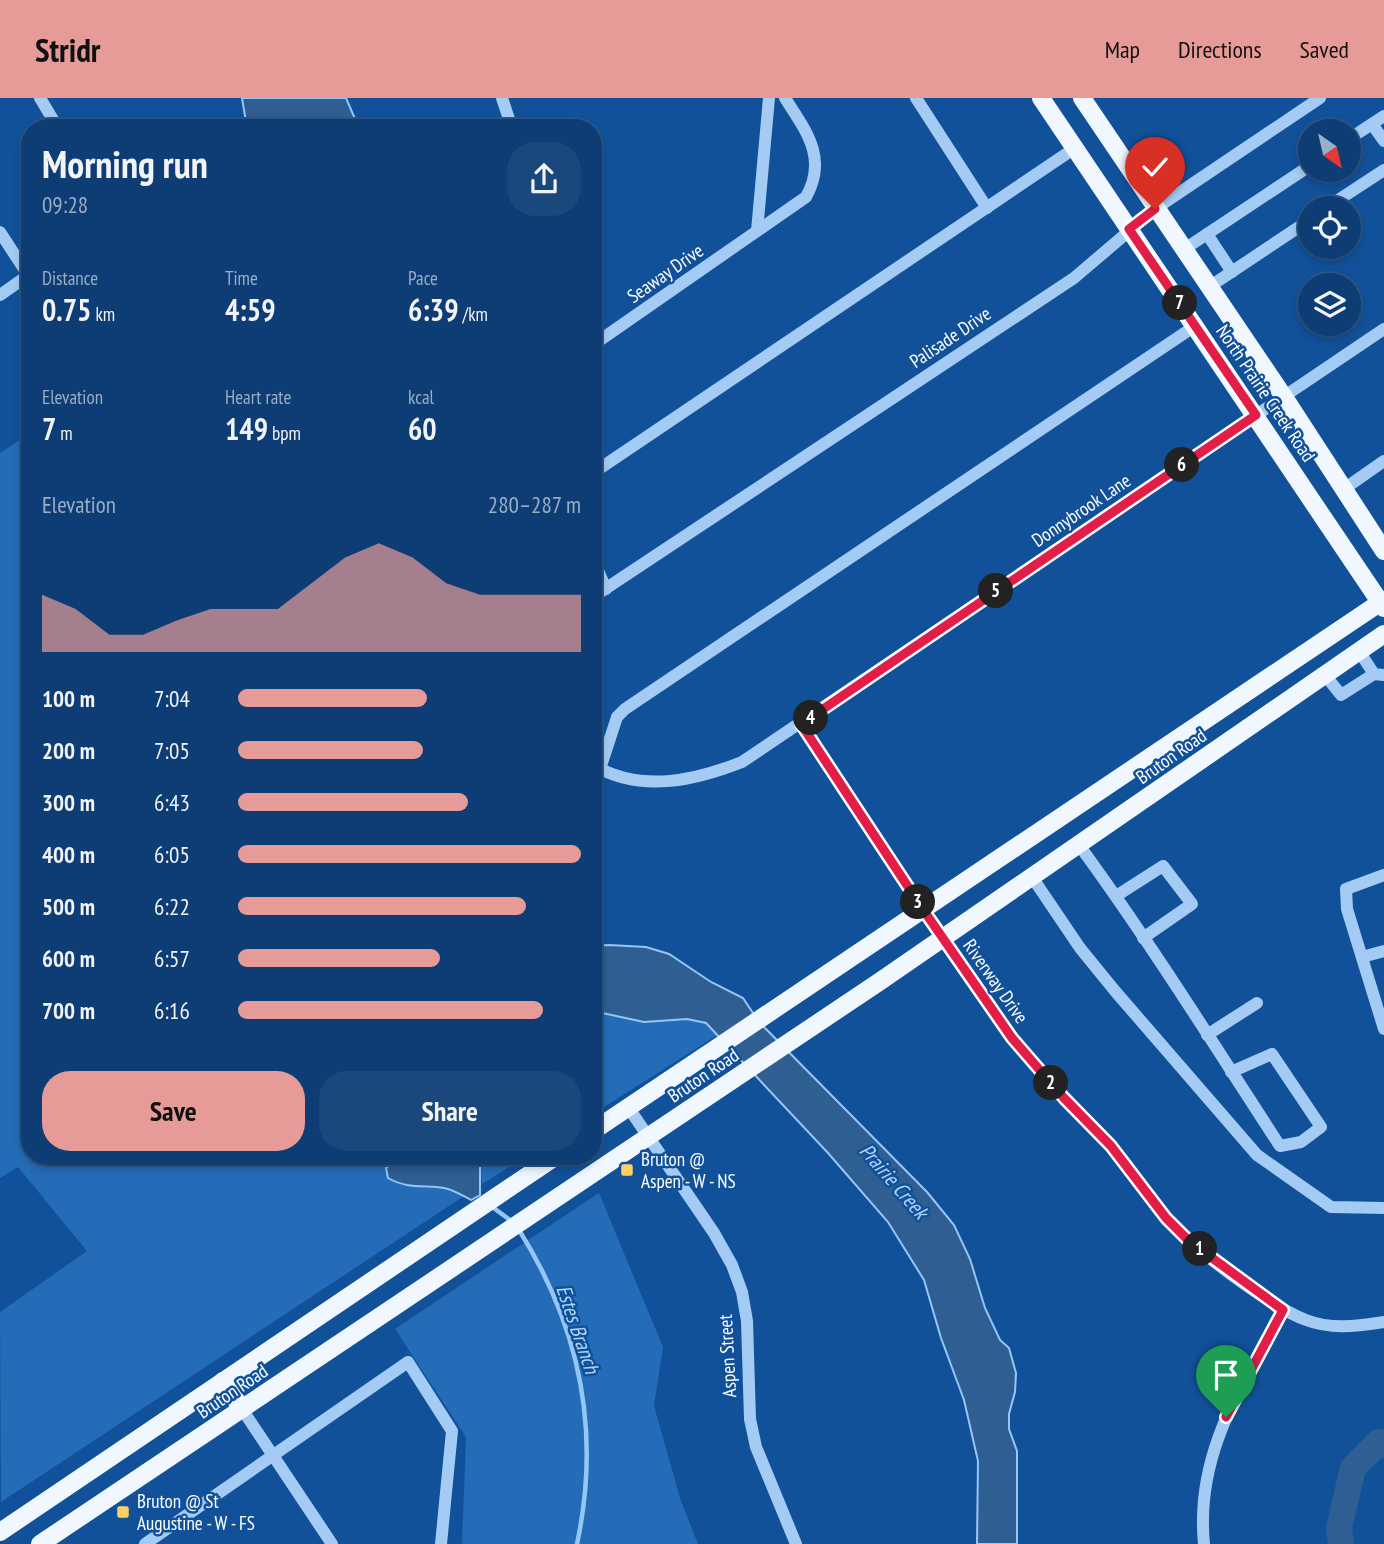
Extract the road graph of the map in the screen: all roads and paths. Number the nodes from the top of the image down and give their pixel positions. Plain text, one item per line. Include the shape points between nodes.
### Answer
1 (40, 98) edge
2 (502, 98) edge
3 (769, 98) edge
4 (785, 98) edge
5 (915, 98) edge
6 (1041, 98) edge
7 (1082, 98) edge
8 (1320, 98) edge
9 (1384, 116) edge
10 (53, 119) edge
11 (509, 119) edge
12 (1372, 124) junction
13 (1362, 131) edge
14 (1384, 141) edge
15 (1075, 148) junction
16 (1384, 170) edge
17 (1298, 174) edge
18 (1344, 196) edge
19 (987, 208) junction
20 (1155, 209) junction
21 (1298, 228) edge
22 (1129, 229) junction
23 (757, 230) junction
24 (0, 232) edge
25 (1207, 234) junction
26 (1183, 250) junction
27 (21, 263) edge
28 (1232, 272) junction
29 (21, 281) edge
30 (1209, 287) junction
31 (0, 295) edge
32 (1181, 305) junction
33 (1195, 326) junction
34 (1384, 329) edge
35 (602, 339) edge
36 (1284, 397) junction
37 (1256, 415) junction
38 (1384, 461) edge
39 (602, 467) edge
40 (1343, 489) junction
41 (1384, 551) edge
42 (602, 580) edge
43 (606, 589) junction
44 (602, 591) edge
45 (1383, 603) edge
46 (1384, 634) edge
47 (1359, 651) junction
48 (1379, 674) edge
49 (1325, 675) junction
50 (801, 724) junction
51 (602, 754) edge
52 (602, 769) edge
53 (1079, 845) junction
54 (1384, 875) edge
55 (1032, 877) junction
56 (1116, 896) junction
57 (922, 908) junction
58 (943, 937) junction
59 (1143, 938) junction
60 (1384, 951) edge
61 (1362, 957) junction
62 (1258, 1003) dead end
63 (1384, 1029) edge
64 (1207, 1035) junction
65 (1231, 1072) junction
66 (628, 1107) junction
67 (602, 1125) edge
68 (647, 1138) junction
69 (543, 1165) edge
70 (1384, 1208) edge
71 (1283, 1310) junction
72 (1384, 1322) edge
73 (223, 1381) junction
74 (242, 1409) junction
75 (272, 1454) junction
76 (0, 1532) edge
77 (40, 1544) edge
78 (145, 1544) edge
79 (332, 1544) edge
80 (442, 1544) edge
81 (796, 1544) edge
82 (1204, 1544) edge

1 - 10 street
2 - 11 street
3 - 23 street
4 - 23 street, Seaway Drive via 813,144 814,183 806,197
5 - 19 street
6 - 15 main road, North Prairie Creek Road
7 - 20 main road, North Prairie Creek Road
8 - 20 street, Palisade Drive
9 - 12 street
12 - 13 street
12 - 14 street
15 - 19 street
15 - 22 main road, North Prairie Creek Road
16 - 18 street
17 - 25 street
19 - 39 street
20 - 22 street, Palisade Drive
20 - 26 main road, North Prairie Creek Road
21 - 28 street
22 - 32 main road, North Prairie Creek Road
22 - 43 street, Palisade Drive via 1074,278
23 - 35 street, Seaway Drive
24 - 27 street
25 - 26 street
25 - 28 street
26 - 30 main road, North Prairie Creek Road
28 - 30 street
29 - 31 street
30 - 32 main road
30 - 36 main road, North Prairie Creek Road
32 - 33 main road, North Prairie Creek Road
33 - 37 main road, North Prairie Creek Road
33 - 51 street via 625,709 617,717
34 - 36 street, Donnybrook Lane
36 - 37 street, Donnybrook Lane
36 - 40 main road, North Prairie Creek Road
37 - 45 main road, North Prairie Creek Road
37 - 50 street, Donnybrook Lane
38 - 40 street
40 - 41 main road, North Prairie Creek Road
42 - 43 street
43 - 44 street, Palisade Drive
45 - 57 main road, Bruton Road
46 - 47 main road, Bruton Road
47 - 48 street
47 - 49 main road, Bruton Road
48 - 49 street via 1341,695
49 - 53 main road, Bruton Road
50 - 52 street via 742,762 709,775 646,782
50 - 57 street, Riverway Drive
53 - 55 main road, Bruton Road
53 - 56 street
54 - 61 street via 1346,889 1347,909
55 - 58 main road, Bruton Road
55 - 70 street via 1115,991 1257,1155 1331,1207
56 - 59 street
56 - 59 street via 1163,866 1192,904
57 - 58 street, Riverway Drive
57 - 66 main road, Bruton Road
58 - 68 main road, Bruton Road
58 - 71 street, Riverway Drive via 1012,1038 1111,1146 1166,1218 1189,1241
59 - 64 street
60 - 61 street
61 - 63 street
62 - 64 street
64 - 65 street
65 - 65 street via 1280,1146 1301,1142 1321,1127 1272,1054
66 - 67 main road, Bruton Road
66 - 68 street, Aspen Street
68 - 74 main road, Bruton Road
68 - 81 street, Aspen Street via 715,1233 732,1265 747,1321 755,1447
69 - 73 main road, Bruton Road
71 - 72 street, Riverway Drive via 1332,1327
71 - 82 street via 1215,1443 1205,1495
73 - 74 main road
73 - 76 main road, Bruton Road
74 - 75 street
74 - 77 main road, Bruton Road
75 - 78 street
75 - 79 street
75 - 80 street via 408,1362 452,1431

